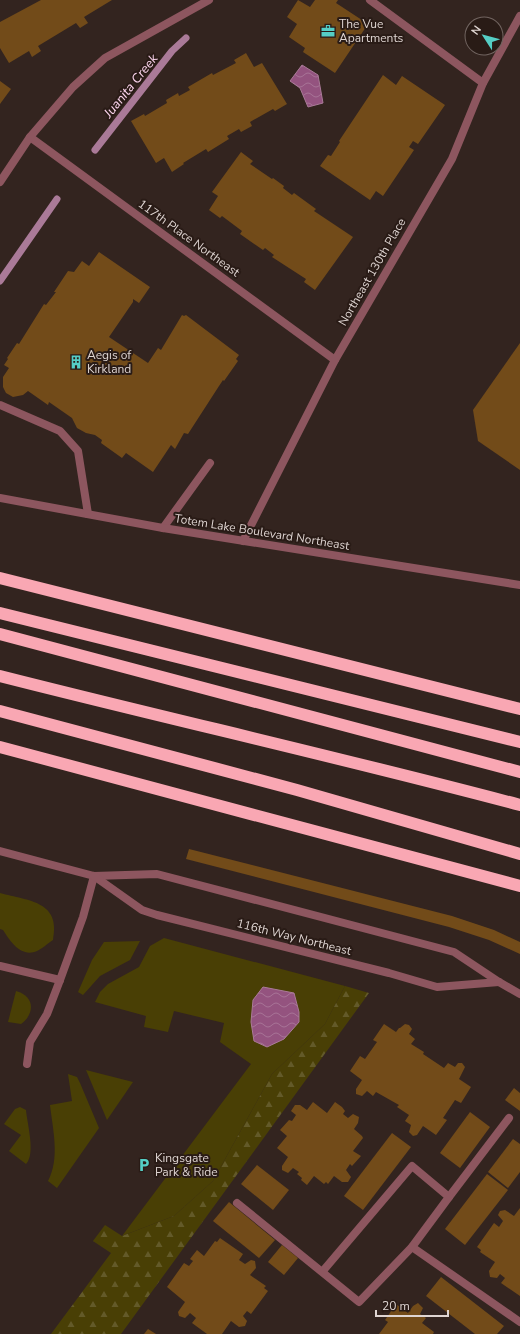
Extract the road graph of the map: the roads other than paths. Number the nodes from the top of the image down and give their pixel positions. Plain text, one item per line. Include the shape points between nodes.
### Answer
1 (209, 0) edge
2 (370, 0) edge
3 (520, 16) edge
4 (483, 83) junction
5 (30, 137) junction
6 (0, 182) edge
7 (335, 360) junction
8 (0, 405) edge
9 (210, 463) dead end
10 (0, 498) edge
11 (88, 514) junction
12 (163, 528) junction
13 (243, 541) junction
14 (0, 578) edge
15 (520, 584) edge
16 (0, 613) edge
17 (0, 634) edge
18 (0, 676) edge
19 (520, 709) edge
20 (0, 711) edge
21 (520, 742) edge
22 (0, 747) edge
23 (520, 772) edge
24 (520, 805) edge
25 (0, 851) edge
26 (520, 854) edge
27 (94, 876) junction
28 (520, 886) edge
29 (0, 966) edge
30 (60, 980) junction
31 (499, 982) junction
32 (520, 994) edge
33 (27, 1064) dead end
34 (509, 1118) dead end
35 (449, 1197) junction
36 (237, 1203) dead end
37 (412, 1247) junction
38 (322, 1272) junction
39 (520, 1322) edge

1 - 5 street via 105,58 73,88
2 - 4 street
3 - 4 street, Northeast 130th Place
4 - 7 street, Northeast 130th Place via 452,159
5 - 6 street
5 - 7 street, 117th Place Northeast
7 - 13 street, Northeast 130th Place
8 - 11 street via 60,431 78,451
9 - 12 street
10 - 11 street, Totem Lake Boulevard Northeast
11 - 12 street, Totem Lake Boulevard Northeast
12 - 13 street, Totem Lake Boulevard Northeast
13 - 15 street, Totem Lake Boulevard Northeast
14 - 19 highway
16 - 21 highway
17 - 23 highway
18 - 24 highway
20 - 26 highway via 297,790
22 - 28 highway
25 - 27 street, 116th Way Northeast
27 - 30 street via 83,917
27 - 31 street, 116th Way Northeast via 156,874 454,952
27 - 31 street, 116th Way Northeast via 142,910 157,915 437,986
29 - 30 street
30 - 33 street via 47,1014 30,1042
31 - 32 street, 116th Way Northeast
34 - 35 street
35 - 37 street
35 - 38 street via 412,1166
36 - 38 street
37 - 38 street via 359,1302
37 - 39 street

